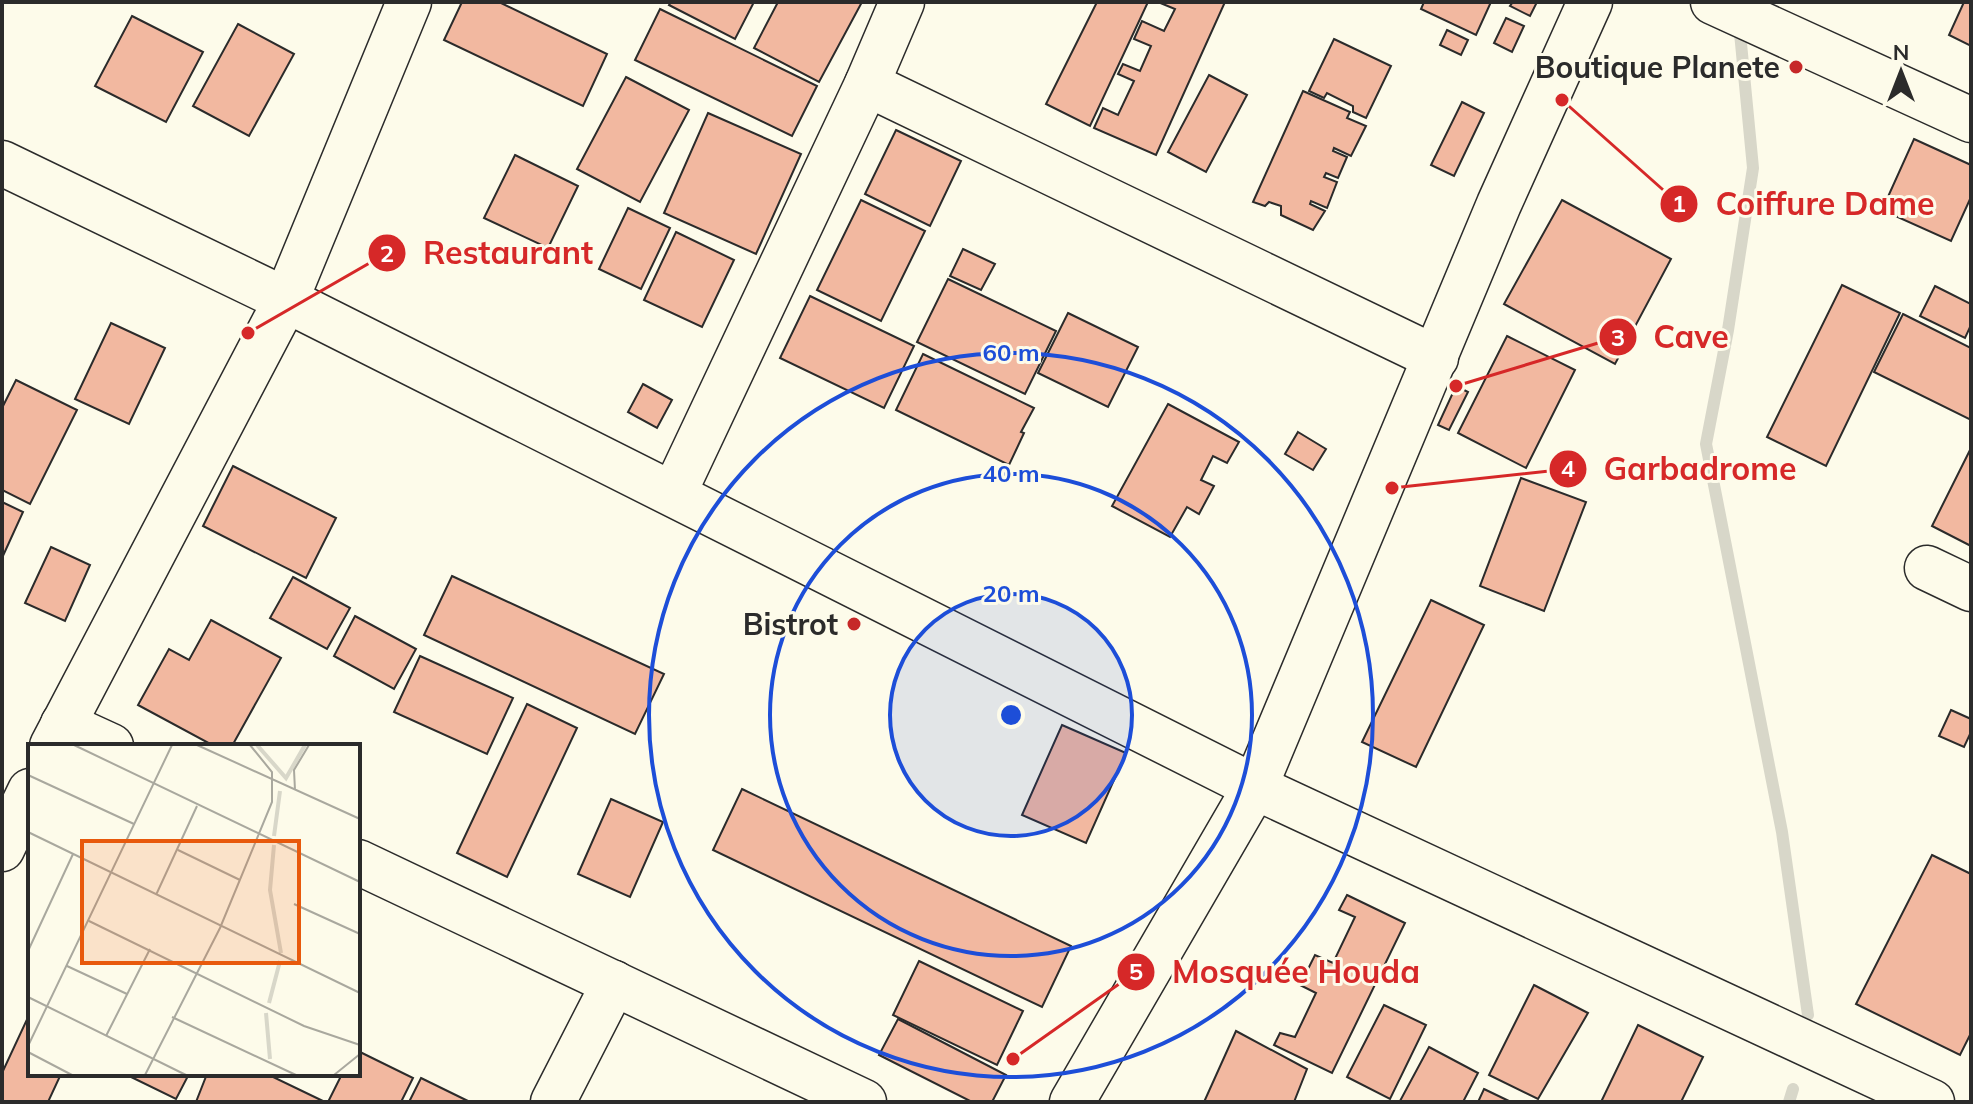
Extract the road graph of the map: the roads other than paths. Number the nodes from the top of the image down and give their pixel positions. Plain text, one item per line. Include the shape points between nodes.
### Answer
1 (409, 2) edge
2 (902, 2) edge
3 (1590, 2) edge
4 (1713, 2) edge
5 (867, 84) junction
6 (1971, 120) edge
7 (2, 163) edge
8 (286, 300) junction
9 (1436, 358) junction
10 (674, 493) junction
11 (1927, 568) dead end
12 (1971, 589) edge
13 (57, 735) edge
14 (101, 744) edge
15 (1255, 787) junction
16 (28, 795) edge
17 (2, 849) edge
18 (360, 863) edge
19 (614, 983) junction
20 (553, 1102) edge
21 (864, 1102) edge
22 (1072, 1102) edge
23 (1932, 1102) edge

1 - 8 street
2 - 5 street
3 - 9 street
4 - 6 street
5 - 9 street
5 - 10 street
7 - 8 street
8 - 10 street
8 - 13 street
9 - 15 street
10 - 15 street
11 - 12 street
13 - 14 street
15 - 22 street
15 - 23 street
16 - 17 street
18 - 19 street
19 - 20 street
19 - 21 street

